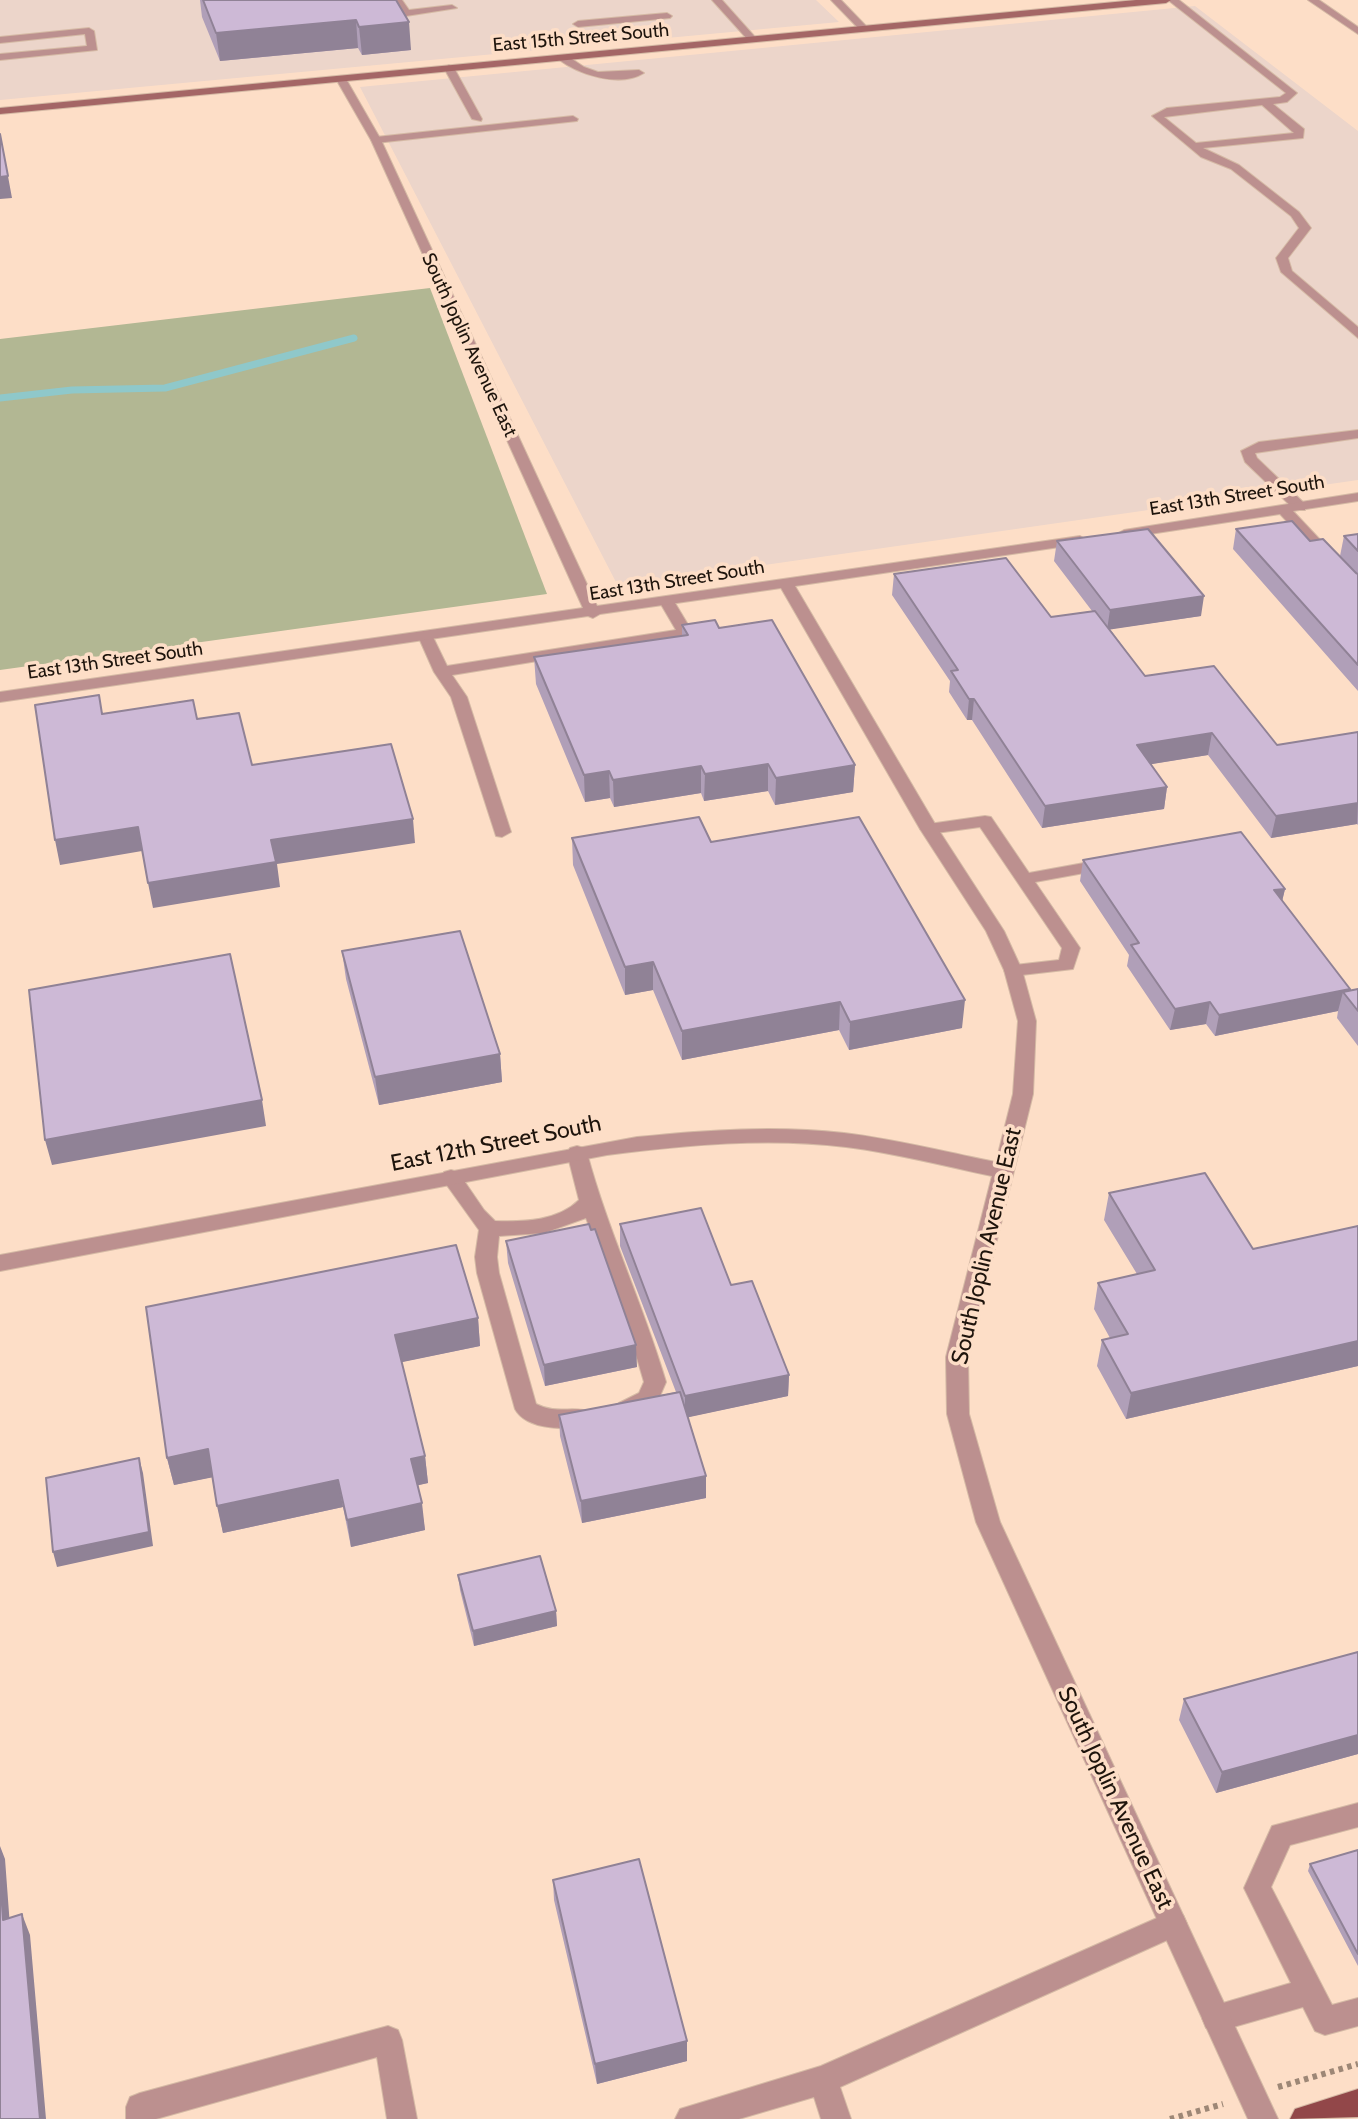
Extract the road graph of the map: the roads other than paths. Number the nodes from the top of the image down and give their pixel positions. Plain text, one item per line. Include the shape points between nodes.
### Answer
1 (397, 0) edge
2 (718, 0) edge
3 (836, 0) edge
4 (1166, 0) edge
5 (1173, 0) edge
6 (1313, 0) edge
7 (1100, 3) edge
8 (452, 8) dead end
9 (667, 16) dead end
10 (578, 24) dead end
11 (864, 29) junction
12 (1358, 31) edge
13 (752, 39) junction
14 (0, 40) edge
15 (0, 57) edge
16 (562, 57) junction
17 (449, 68) junction
18 (639, 74) dead end
19 (341, 79) junction
20 (1263, 102) junction
21 (0, 111) edge
22 (477, 119) dead end
23 (573, 119) dead end
24 (376, 140) junction
25 (1194, 146) junction
26 (1358, 334) edge
27 (1358, 434) edge
28 (1358, 497) edge
29 (1300, 507) junction
30 (1284, 510) junction
31 (786, 584) junction
32 (1358, 589) edge
33 (667, 601) junction
34 (593, 613) junction
35 (426, 636) junction
36 (442, 672) junction
37 (0, 697) edge
38 (929, 830) junction
39 (502, 832) dead end
40 (1130, 860) edge
41 (1024, 879) junction
42 (1013, 971) junction
43 (577, 1153) junction
44 (1004, 1171) junction
45 (451, 1177) junction
46 (590, 1202) junction
47 (490, 1228) junction
48 (0, 1263) edge
49 (1358, 1815) edge
50 (1173, 1924) junction
51 (1310, 1991) junction
52 (1358, 2012) edge
53 (1216, 2018) junction
54 (823, 2080) junction
55 (1358, 2103) edge
56 (141, 2119) edge
57 (402, 2119) edge
58 (690, 2119) edge
59 (836, 2119) edge
60 (1263, 2119) edge
61 (1305, 2119) edge

1 - 8 street via 407,13
2 - 13 street
3 - 11 street
4 - 7 main road, East 15th Street South
5 - 20 street via 1292,93 1283,100
6 - 12 street
7 - 11 main road, East 15th Street South
9 - 10 street
11 - 13 main road, East 15th Street South
13 - 16 main road, East 15th Street South
14 - 15 street via 89,31 93,48
16 - 17 main road, East 15th Street South
16 - 18 street via 578,71 599,77
17 - 19 main road, East 15th Street South
17 - 22 street
19 - 21 main road, East 15th Street South
19 - 24 street, South Joplin Avenue East
20 - 25 street via 1167,111 1157,116
20 - 25 street via 1300,131 1299,136
23 - 24 street
24 - 34 street, South Joplin Avenue East
25 - 26 street via 1236,167 1295,214 1305,228 1282,258 1287,272
27 - 29 street via 1248,451
28 - 29 street, East 13th Street South
29 - 30 street, East 13th Street South
30 - 31 street, East 13th Street South
30 - 32 street
31 - 33 street, East 13th Street South
31 - 38 street, South Joplin Avenue East
33 - 34 street, East 13th Street South
33 - 36 street via 685,633
34 - 35 street, East 13th Street South
35 - 36 street
35 - 37 street, East 13th Street South
36 - 39 street via 459,697
38 - 41 street via 985,821
38 - 42 street, South Joplin Avenue East via 995,931
40 - 41 street
41 - 42 street via 1071,948 1067,965
42 - 44 street, South Joplin Avenue East via 1027,1021 1023,1094
43 - 44 street, East 12th Street South via 678,1139 765,1135 846,1140
43 - 45 street, East 12th Street South
43 - 46 street
44 - 50 street, South Joplin Avenue East via 957,1357 958,1414 988,1522
45 - 47 street
45 - 48 street, East 12th Street South
46 - 47 street via 570,1218 509,1230
46 - 47 street via 655,1382 648,1399 627,1409 565,1422 526,1409 488,1273
49 - 51 street via 1281,1835 1258,1888
50 - 53 street, South Joplin Avenue East
50 - 54 street
51 - 52 street via 1325,2021
51 - 53 street
53 - 60 street, South Joplin Avenue East
54 - 58 street
54 - 59 street
55 - 61 main road
56 - 57 street via 140,2107 388,2040

